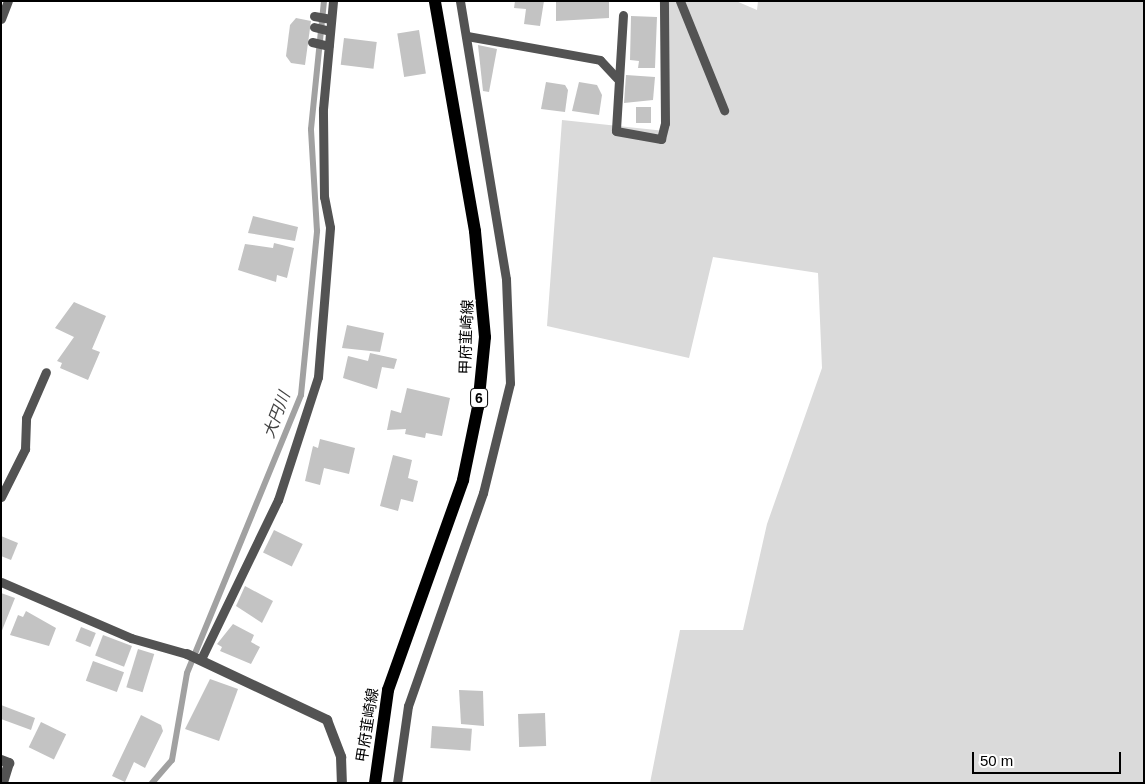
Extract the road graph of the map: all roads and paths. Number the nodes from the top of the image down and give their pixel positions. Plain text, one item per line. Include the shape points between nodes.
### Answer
1 (8, 1) edge
2 (333, 1) edge
3 (435, 1) edge
4 (460, 1) edge
5 (664, 1) edge
6 (680, 1) edge
7 (623, 15) dead end
8 (314, 16) dead end
9 (328, 18) junction
10 (1, 19) edge
11 (314, 28) dead end
12 (327, 30) junction
13 (467, 36) junction
14 (312, 42) dead end
15 (326, 45) junction
16 (617, 78) junction
17 (724, 110) dead end
18 (46, 372) dead end
19 (1, 497) edge
20 (1, 582) edge
21 (187, 654) joint
22 (199, 658) junction
23 (1, 760) edge
24 (3, 783) edge
25 (342, 783) edge
26 (375, 783) edge
27 (397, 783) edge

1 - 10 lane
2 - 9 lane
3 - 26 main road, 甲府韮崎線 / 6 via 478,249 485,337 478,407 462,480 388,690
4 - 13 lane
5 - 16 lane via 665,123 660,139 616,131
6 - 17 lane
7 - 16 lane
8 - 9 lane
9 - 12 lane
11 - 12 lane
12 - 15 lane
13 - 16 lane via 600,60
13 - 27 lane via 506,279 510,383 483,493 408,706
14 - 15 lane
15 - 22 lane via 324,197 330,227 318,377 278,500
18 - 19 lane via 26,418 25,449
20 - 21 lane via 131,638
21 - 22 street
22 - 25 street via 327,720 341,757
23 - 24 street via 9,763

